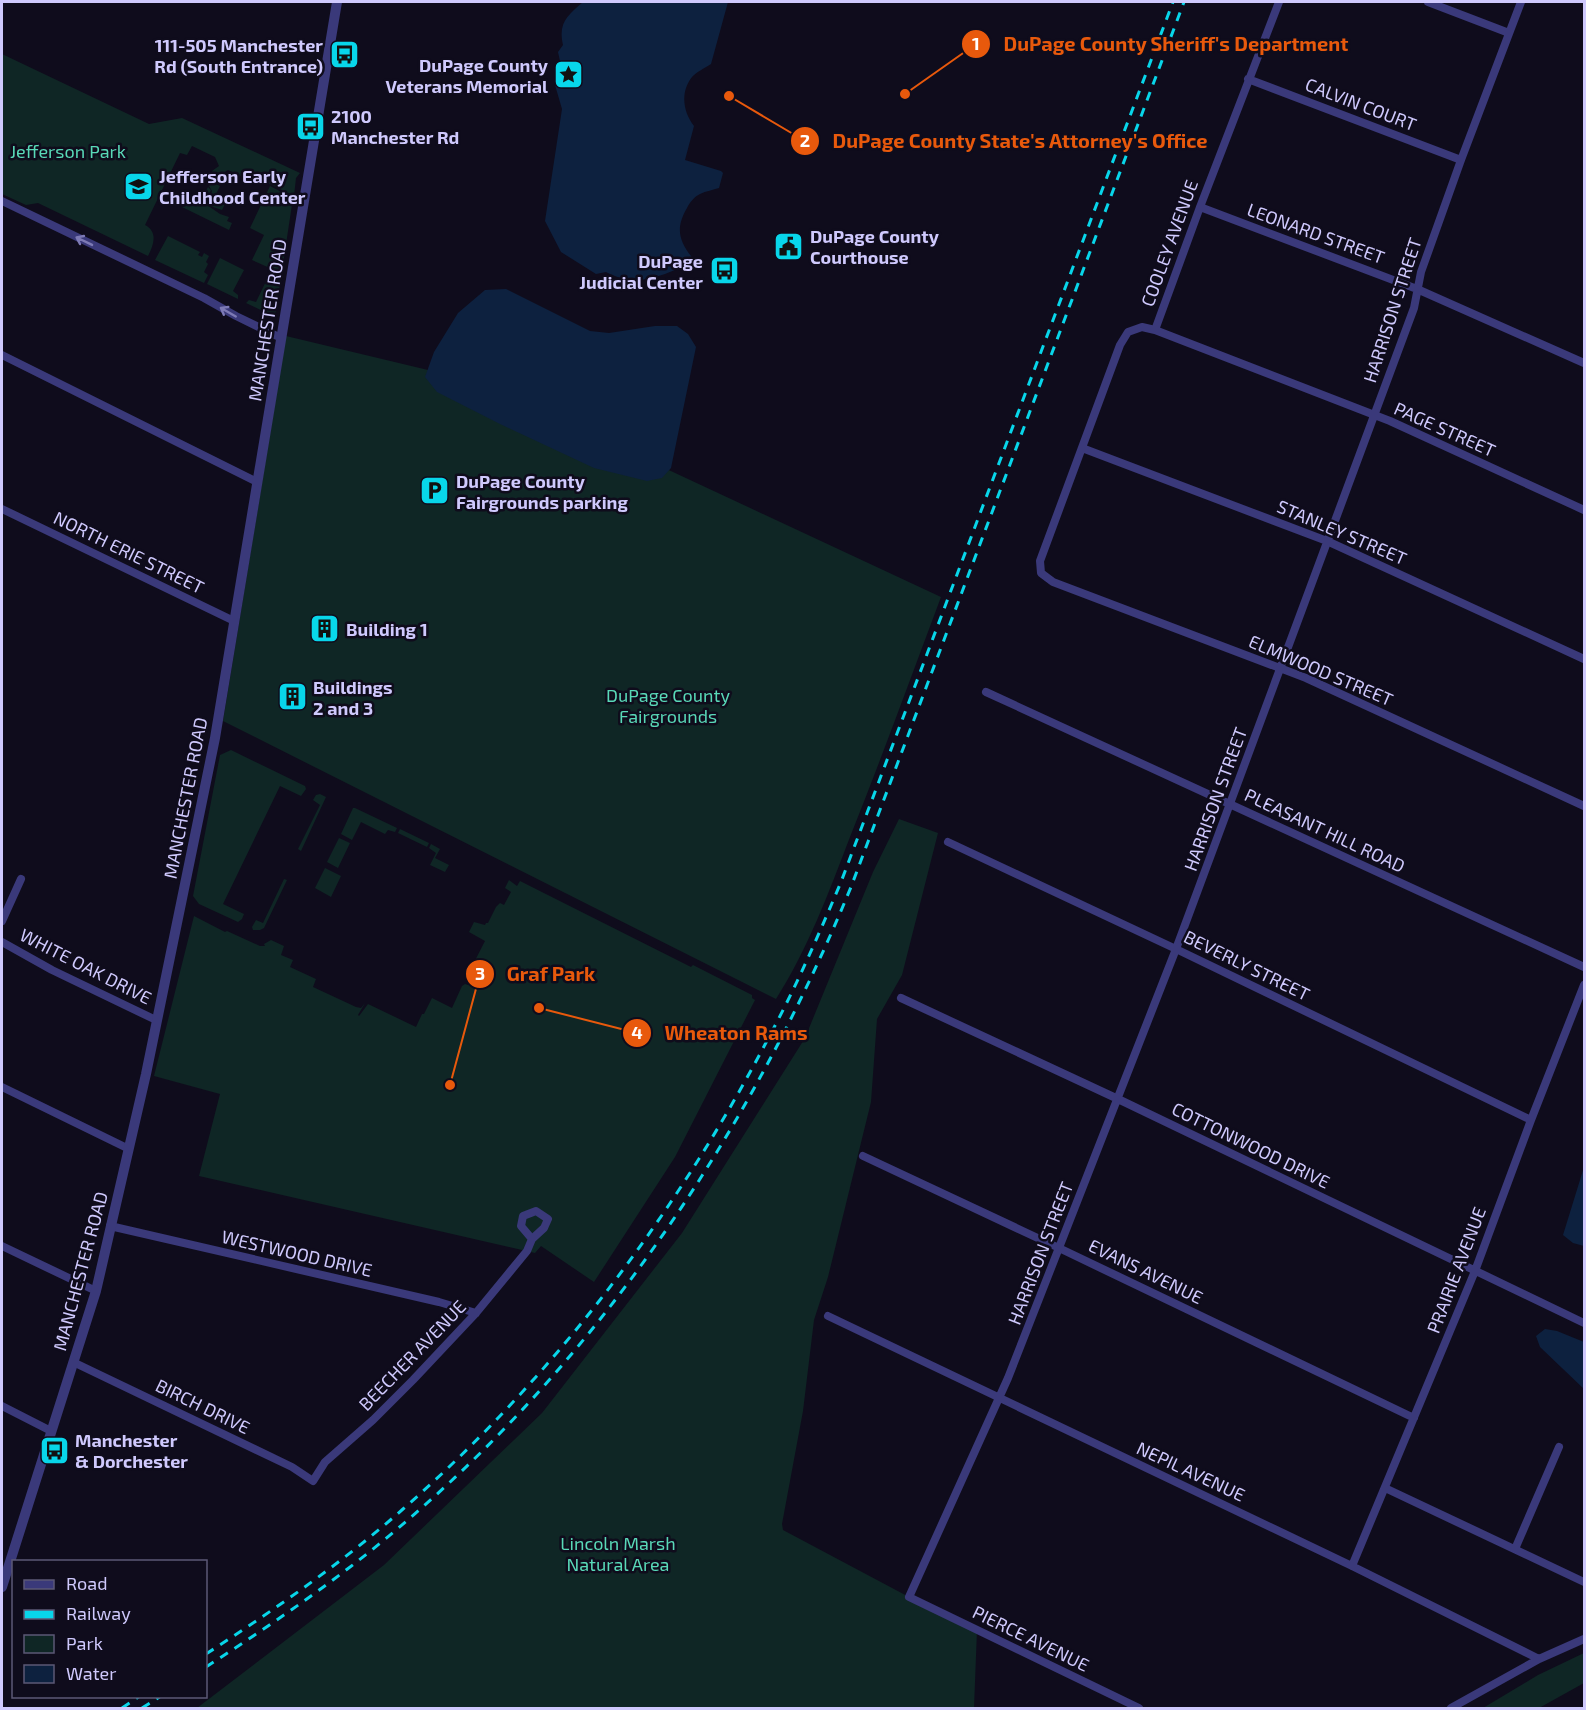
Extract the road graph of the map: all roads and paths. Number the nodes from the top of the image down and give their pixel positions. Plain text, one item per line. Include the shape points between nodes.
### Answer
1 (337, 2) edge
2 (1279, 2) edge
3 (1428, 2) edge
4 (1521, 2) edge
5 (1509, 33) junction
6 (1248, 79) junction
7 (1461, 160) junction
8 (2, 201) edge
9 (1200, 207) junction
10 (1417, 289) junction
11 (1155, 330) junction
12 (281, 338) junction
13 (2, 355) edge
14 (1584, 363) edge
15 (1374, 416) junction
16 (1082, 448) junction
17 (257, 482) junction
18 (5, 510) edge
19 (1584, 510) edge
20 (1327, 541) junction
21 (1041, 573) joint
22 (234, 621) junction
23 (1584, 659) edge
24 (1281, 668) junction
25 (986, 692) dead end
26 (1230, 804) junction
27 (1584, 806) edge
28 (948, 842) dead end
29 (21, 879) dead end
30 (2, 921) edge
31 (2, 942) edge
32 (1176, 950) junction
33 (1584, 967) edge
34 (1584, 985) edge
35 (901, 998) dead end
36 (156, 1020) junction
37 (2, 1087) edge
38 (1118, 1099) junction
39 (1531, 1120) junction
40 (129, 1149) junction
41 (863, 1156) dead end
42 (110, 1226) junction
43 (532, 1239) dead end
44 (2, 1246) edge
45 (1059, 1248) junction
46 (1475, 1271) junction
47 (96, 1291) junction
48 (476, 1313) junction
49 (828, 1316) dead end
50 (1584, 1323) edge
51 (73, 1362) junction
52 (1000, 1399) junction
53 (2, 1407) edge
54 (1414, 1418) junction
55 (51, 1431) junction
56 (1559, 1447) dead end
57 (316, 1477) joint
58 (1385, 1488) junction
59 (1515, 1549) junction
60 (6, 1558) edge
61 (1352, 1566) junction
62 (1584, 1582) edge
63 (2, 1587) edge
64 (909, 1597) joint
65 (1584, 1639) edge
66 (1539, 1659) junction
67 (1139, 1708) edge
68 (1451, 1708) edge

1 - 12 street, MANCHESTER ROAD
2 - 6 street, COOLEY AVENUE
3 - 5 street
4 - 5 street, HARRISON STREET
5 - 7 street, HARRISON STREET
6 - 7 street, CALVIN COURT
6 - 9 street, COOLEY AVENUE
7 - 10 street, HARRISON STREET
12 -> 8 street
9 - 10 street, LEONARD STREET
9 - 11 street, COOLEY AVENUE
10 - 14 street, LEONARD STREET
10 - 15 street, HARRISON STREET via 1414,308
11 - 15 street, PAGE STREET
11 - 16 street, COOLEY AVENUE via 1142,327 1128,332
12 - 17 street, MANCHESTER ROAD
13 - 17 street
15 - 19 street, PAGE STREET
15 - 20 street, HARRISON STREET
16 - 20 street, STANLEY STREET
16 - 21 street, COOLEY AVENUE via 1042,554
17 - 22 street, MANCHESTER ROAD
18 - 22 street, NORTH ERIE STREET
20 - 23 street, STANLEY STREET
20 - 24 street, HARRISON STREET
21 - 24 street, ELMWOOD STREET via 1060,585
22 - 36 street, MANCHESTER ROAD via 213,749
24 - 26 street, HARRISON STREET
24 - 27 street, ELMWOOD STREET
25 - 26 street, PLEASANT HILL ROAD
26 - 32 street, HARRISON STREET
26 - 33 street, PLEASANT HILL ROAD
28 - 32 street, BEVERLY STREET
29 - 30 street
31 - 36 street, WHITE OAK DRIVE
32 - 38 street, HARRISON STREET
32 - 39 street, BEVERLY STREET
34 - 39 street, PRAIRIE AVENUE
35 - 38 street, COTTONWOOD DRIVE
36 - 40 street, MANCHESTER ROAD
37 - 40 street
38 - 45 street, HARRISON STREET
38 - 46 street, COTTONWOOD DRIVE
39 - 46 street, PRAIRIE AVENUE
40 - 42 street, MANCHESTER ROAD
41 - 45 street, EVANS AVENUE
42 - 47 street, MANCHESTER ROAD
42 - 48 street, WESTWOOD DRIVE
43 - 48 street, BEECHER AVENUE via 527,1251
44 - 47 street
45 - 52 street, HARRISON STREET
45 - 54 street, EVANS AVENUE
46 - 50 street, COTTONWOOD DRIVE
46 - 54 street, PRAIRIE AVENUE
47 - 51 street, MANCHESTER ROAD
48 - 57 street, BEECHER AVENUE via 373,1420 325,1462
49 - 52 street, NEPIL AVENUE
51 - 55 street, MANCHESTER ROAD
51 - 57 street, BIRCH DRIVE via 292,1467 313,1481
52 - 61 street, NEPIL AVENUE
52 - 64 street, HARRISON STREET
53 - 55 street
54 - 58 street, PRAIRIE AVENUE
55 - 60 street, MANCHESTER ROAD
56 - 59 street
58 - 59 street
58 - 61 street, PRAIRIE AVENUE
59 - 62 street
60 - 63 street, MANCHESTER ROAD
61 - 66 street, NEPIL AVENUE
64 - 67 street, PIERCE AVENUE
65 - 66 street
66 - 68 street

